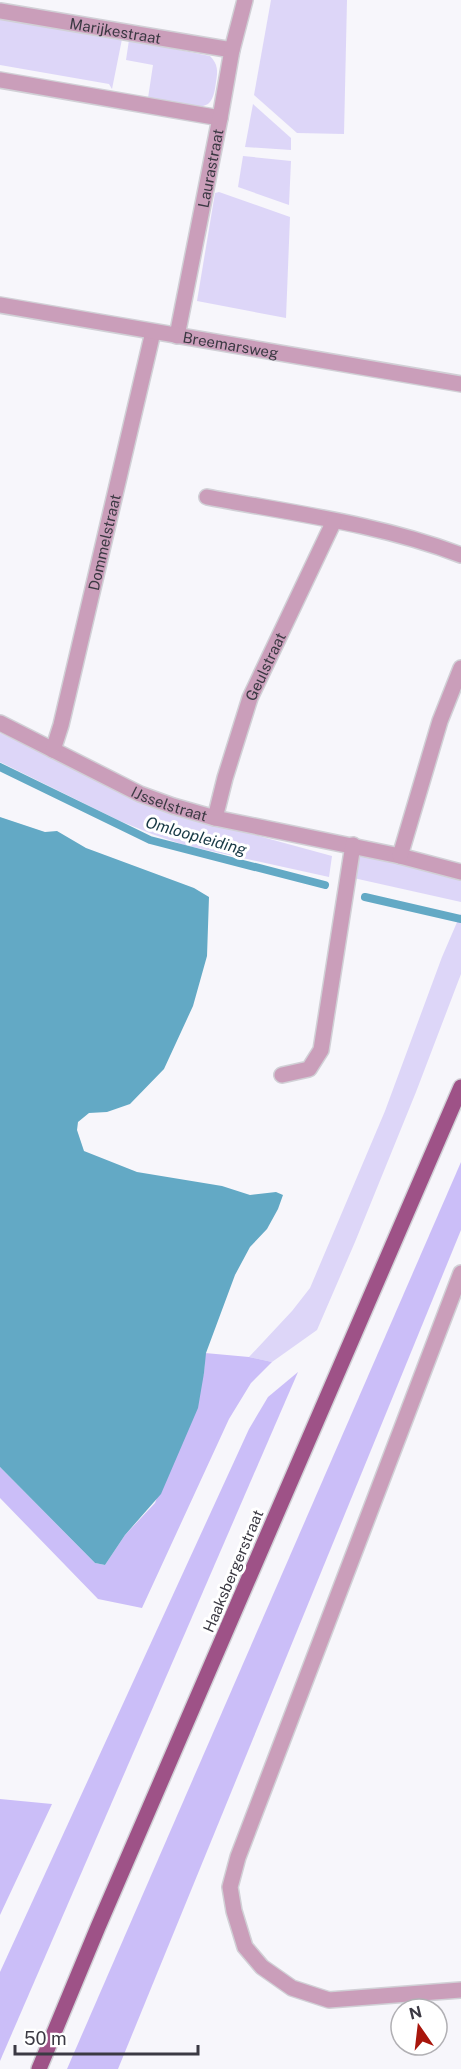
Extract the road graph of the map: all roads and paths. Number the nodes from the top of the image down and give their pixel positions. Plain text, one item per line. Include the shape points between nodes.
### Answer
1 (244, 0) edge
2 (0, 11) edge
3 (232, 50) junction
4 (0, 80) edge
5 (220, 118) junction
6 (0, 305) edge
7 (153, 332) junction
8 (177, 336) junction
9 (461, 384) edge
10 (207, 497) dead end
11 (334, 521) junction
12 (461, 555) edge
13 (461, 668) edge
14 (0, 723) edge
15 (53, 750) junction
16 (215, 819) junction
17 (353, 845) junction
18 (400, 856) junction
19 (461, 872) edge
20 (282, 1075) dead end
21 (461, 1087) edge
22 (461, 1274) edge
23 (461, 1990) edge
24 (39, 2069) edge

1 - 3 street, Laurastraat
2 - 3 street, Marijkestraat
3 - 5 street, Laurastraat
4 - 5 street
5 - 8 street, Laurastraat
6 - 7 street, Breemarsweg
7 - 8 street, Breemarsweg
7 - 15 street, Dommelstraat
8 - 9 street, Breemarsweg
10 - 11 street
11 - 12 street via 430,543
11 - 16 street, Geulstraat via 250,698
13 - 18 street via 440,721
14 - 15 street, IJsselstraat
15 - 16 street, IJsselstraat via 140,794
16 - 17 street, IJsselstraat
17 - 18 street, IJsselstraat
17 - 20 street via 321,1050 309,1069
18 - 19 street, IJsselstraat
21 - 24 main road, Haaksbergerstraat
22 - 23 street via 238,1857 230,1887 245,1947 262,1967 292,1988 329,2000

